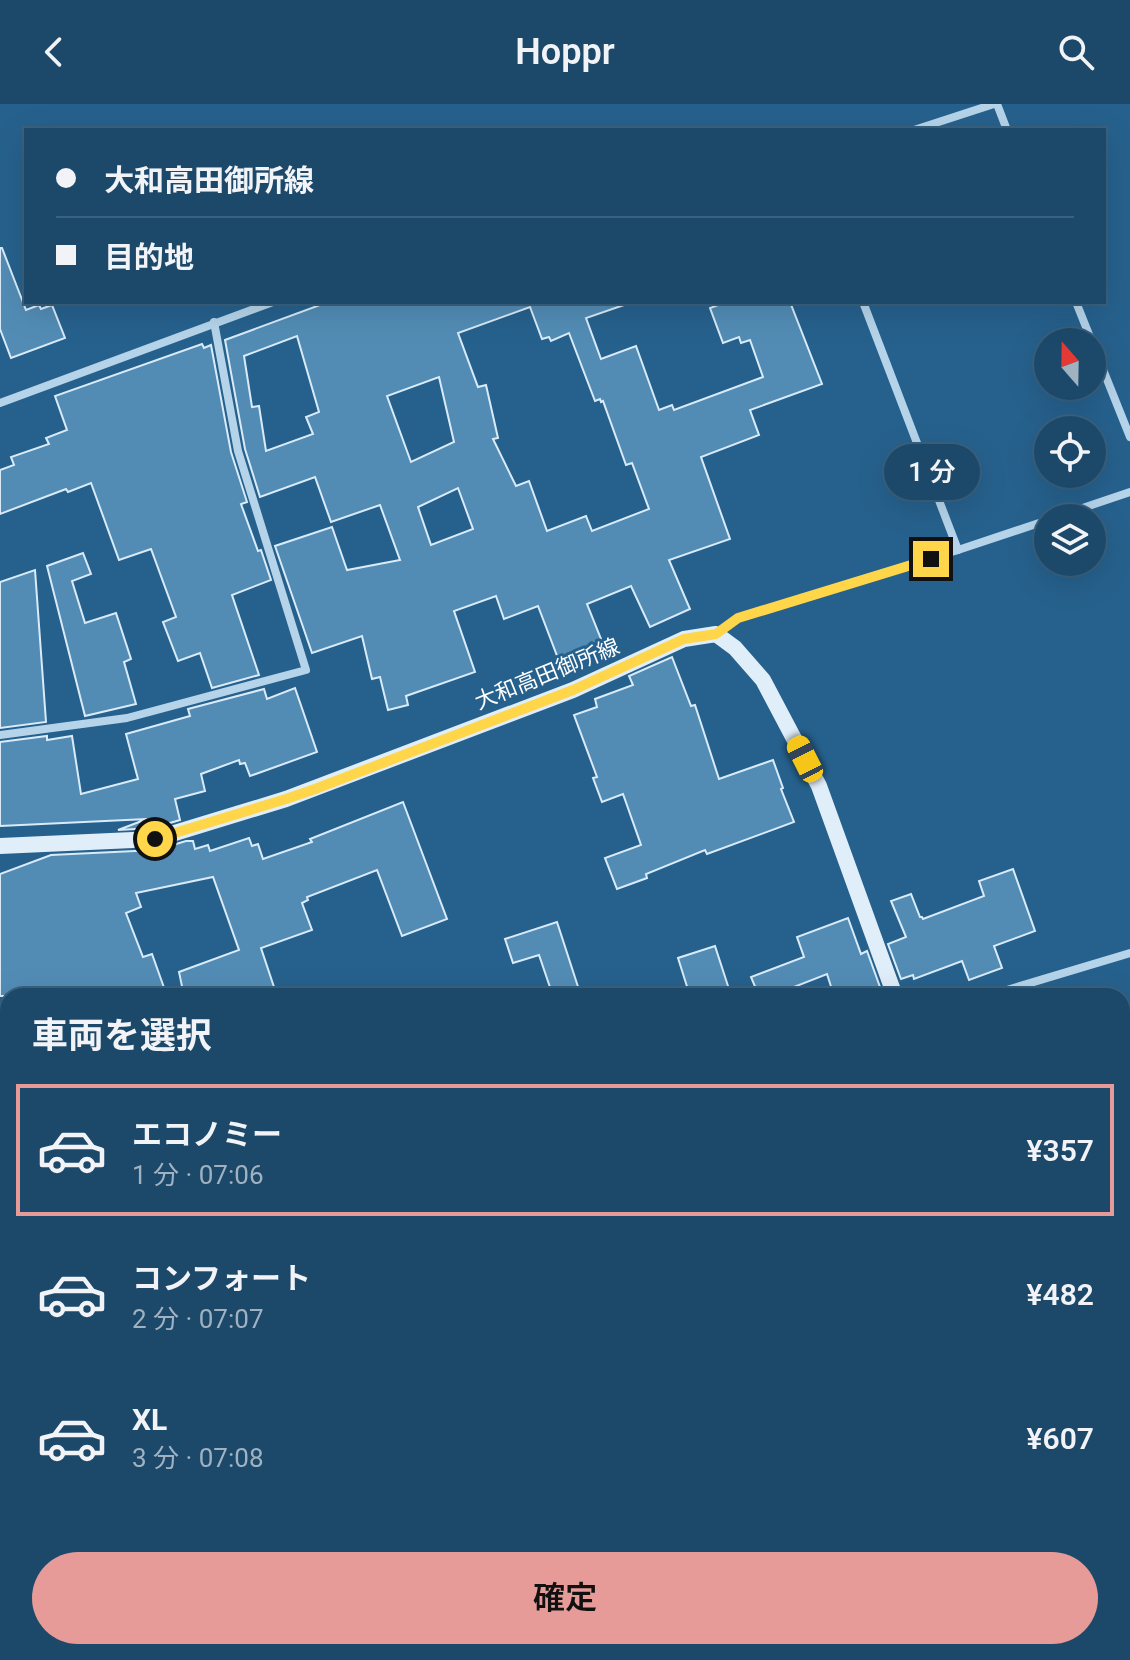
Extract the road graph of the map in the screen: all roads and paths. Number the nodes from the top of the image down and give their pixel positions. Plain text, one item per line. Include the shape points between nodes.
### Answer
1 (996, 104) edge
2 (920, 128) edge
3 (1006, 128) edge
4 (267, 304) edge
5 (864, 304) edge
6 (1077, 304) edge
7 (214, 322) junction
8 (0, 403) edge
9 (1130, 437) edge
10 (1130, 492) edge
11 (1095, 504) edge
12 (1034, 525) edge
13 (958, 550) junction
14 (716, 634) junction
15 (0, 735) edge
16 (0, 846) edge
17 (1130, 953) edge
18 (892, 988) edge
19 (1014, 988) edge

1 - 2 street
1 - 3 street
4 - 7 street
5 - 13 street
6 - 9 street
7 - 8 street
7 - 15 street via 238,451 306,670 127,718
10 - 11 street
12 - 13 street
13 - 14 street via 738,618
14 - 16 main road, 大和高田御所線 via 684,639 573,690 286,799 155,839
14 - 18 main road via 763,680 819,786
17 - 19 street

